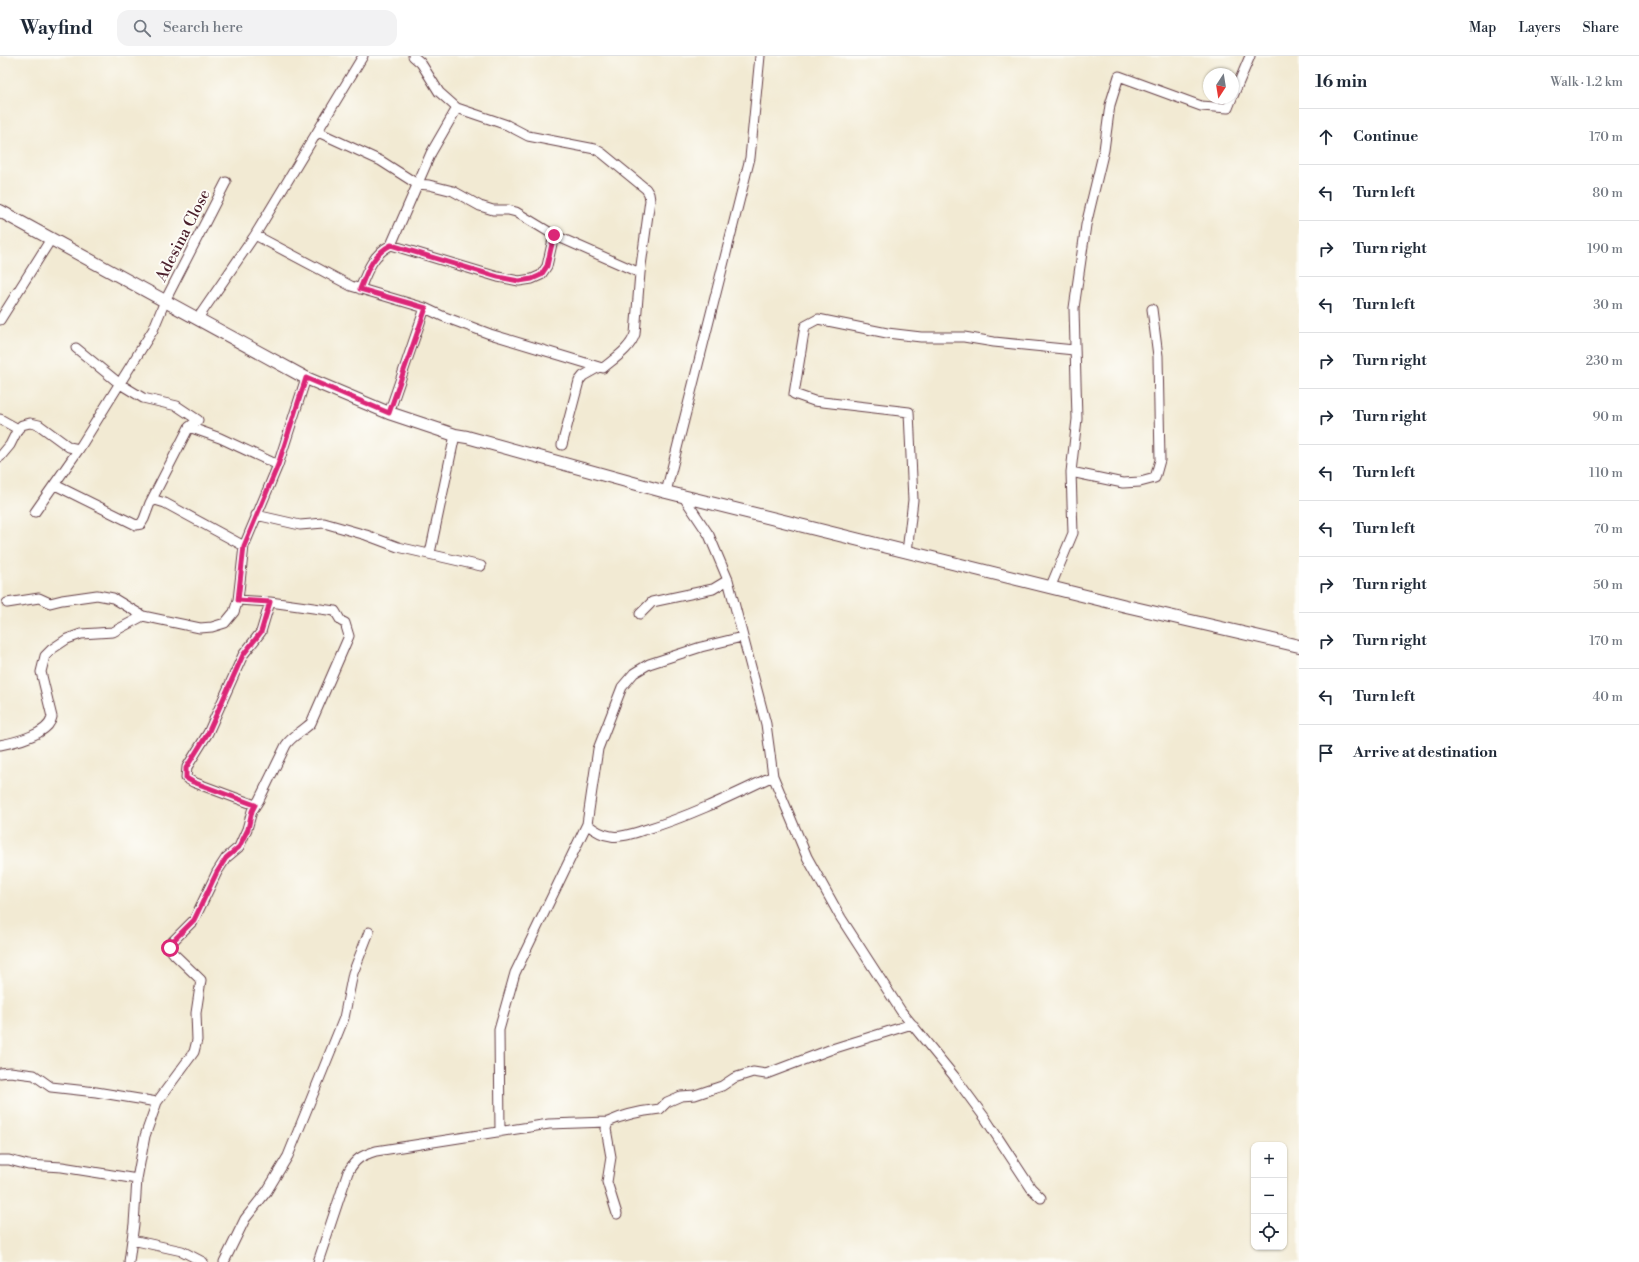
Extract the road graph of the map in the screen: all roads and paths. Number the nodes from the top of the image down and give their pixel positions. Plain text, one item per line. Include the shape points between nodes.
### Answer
1 (362, 56) edge
2 (413, 56) edge
3 (760, 56) edge
4 (1250, 56) edge
5 (1239, 83) edge
6 (1230, 104) edge
7 (457, 108) junction
8 (318, 132) junction
9 (226, 182) dead end
10 (417, 184) junction
11 (0, 211) edge
12 (255, 235) junction
13 (554, 235) junction
14 (51, 239) junction
15 (391, 245) junction
16 (640, 272) junction
17 (360, 289) junction
18 (165, 301) junction
19 (426, 308) junction
20 (1152, 309) dead end
21 (198, 318) junction
22 (0, 320) edge
23 (76, 348) dead end
24 (1074, 350) junction
25 (599, 367) junction
26 (306, 378) junction
27 (120, 384) junction
28 (389, 413) junction
29 (0, 419) edge
30 (189, 427) junction
31 (18, 429) junction
32 (455, 435) junction
33 (562, 445) dead end
34 (79, 449) junction
35 (0, 457) edge
36 (278, 465) junction
37 (1070, 472) junction
38 (55, 485) junction
39 (666, 492) junction
40 (683, 496) junction
41 (150, 503) junction
42 (35, 512) dead end
43 (256, 515) junction
44 (244, 546) junction
45 (907, 552) junction
46 (430, 553) junction
47 (481, 566) dead end
48 (728, 580) junction
49 (1050, 588) junction
50 (238, 600) junction
51 (270, 602) junction
52 (7, 603) dead end
53 (640, 614) dead end
54 (142, 616) junction
55 (742, 637) junction
56 (1299, 646) edge
57 (0, 745) edge
58 (773, 776) junction
59 (255, 805) junction
60 (587, 824) junction
61 (369, 932) dead end
62 (912, 1024) junction
63 (0, 1073) edge
64 (158, 1102) junction
65 (608, 1122) junction
66 (500, 1132) junction
67 (0, 1160) edge
68 (137, 1179) junction
69 (1041, 1198) dead end
70 (617, 1214) dead end
71 (132, 1240) junction
72 (129, 1262) edge
73 (203, 1262) edge
74 (224, 1262) edge
75 (318, 1262) edge

1 - 8 street
2 - 7 street via 421,62 439,92
3 - 39 street via 750,158
4 - 5 street
6 - 24 street via 1228,108 1201,106 1120,76 1110,105 1104,150 1086,225 1074,308
7 - 10 street via 431,153
7 - 16 street via 528,136 595,149 646,189 650,200
8 - 10 street via 381,161
8 - 12 street
9 - 18 street, Adesina Close
10 - 13 street via 453,191 493,210 516,212
10 - 15 street
11 - 14 main road
12 - 17 street
12 - 21 street
13 - 15 street via 547,266 541,275 519,281
13 - 16 street
14 - 18 main road
14 - 22 street
15 - 17 street via 376,256
16 - 25 street via 635,334 632,342 603,368
17 - 19 street
18 - 21 main road
18 - 27 street, Adesina Close via 153,330
19 - 25 street via 490,334
19 - 28 street
20 - 37 street via 1158,356 1160,444 1160,460 1155,478 1123,483
21 - 26 main road
23 - 27 street
24 - 37 street via 1076,419
24 - 45 street via 964,337 921,337 818,319 805,326 794,394 814,401 909,412 913,500
25 - 33 street via 579,381
26 - 28 main road
26 - 36 street
27 - 30 street via 143,398 176,406 198,420
27 - 34 street, Adesina Close
28 - 32 main road
29 - 31 street
30 - 36 street via 220,438
30 - 41 street
31 - 34 street via 30,423 39,425 69,447
31 - 35 street
32 - 39 main road
32 - 46 street
34 - 38 street, Adesina Close
36 - 43 street
37 - 49 street via 1073,533
38 - 41 street via 136,525 144,519
38 - 42 street, Adesina Close
39 - 40 main road
40 - 45 main road
40 - 48 street via 709,535
41 - 44 street via 155,500 165,503
43 - 44 street
43 - 46 street via 300,525 324,523 366,534 398,547
44 - 50 street
45 - 49 main road
46 - 47 street
48 - 53 street via 713,589 652,602
48 - 55 street
49 - 56 main road
50 - 51 street
50 - 54 street via 234,612 225,623 212,627 200,628
51 - 59 street via 261,632 243,655 208,733 185,773 186,778 193,782
51 - 59 street via 335,611 345,623 349,636 311,723 286,745
52 - 54 street via 39,598 50,603 97,595 113,598
54 - 57 street via 113,632 81,634 52,649 45,656 41,672 51,722 46,728 16,742
55 - 58 street via 766,724
55 - 60 street via 648,664 634,673 622,687 598,749
58 - 60 street via 681,817 629,834 611,836 598,833
58 - 62 street via 807,858 841,918
59 - 64 street via 248,829 239,847 226,858 217,872 194,920 170,944 174,954 201,980 196,1013 197,1040 194,1052
60 - 66 street via 515,973 501,1022
61 - 74 street via 353,973 344,1018 288,1156 267,1191 245,1219
62 - 65 street via 832,1049 766,1074 753,1072 734,1078 722,1086 695,1095 681,1096 667,1102 660,1109 641,1111
62 - 69 street via 967,1094
63 - 64 street via 34,1075 51,1087
64 - 68 street via 145,1136
65 - 66 street via 549,1124
65 - 70 street via 606,1128 611,1157 606,1182
66 - 75 street via 376,1151 359,1157 348,1172
67 - 68 street
68 - 71 street
71 - 72 street
71 - 73 street via 182,1251

